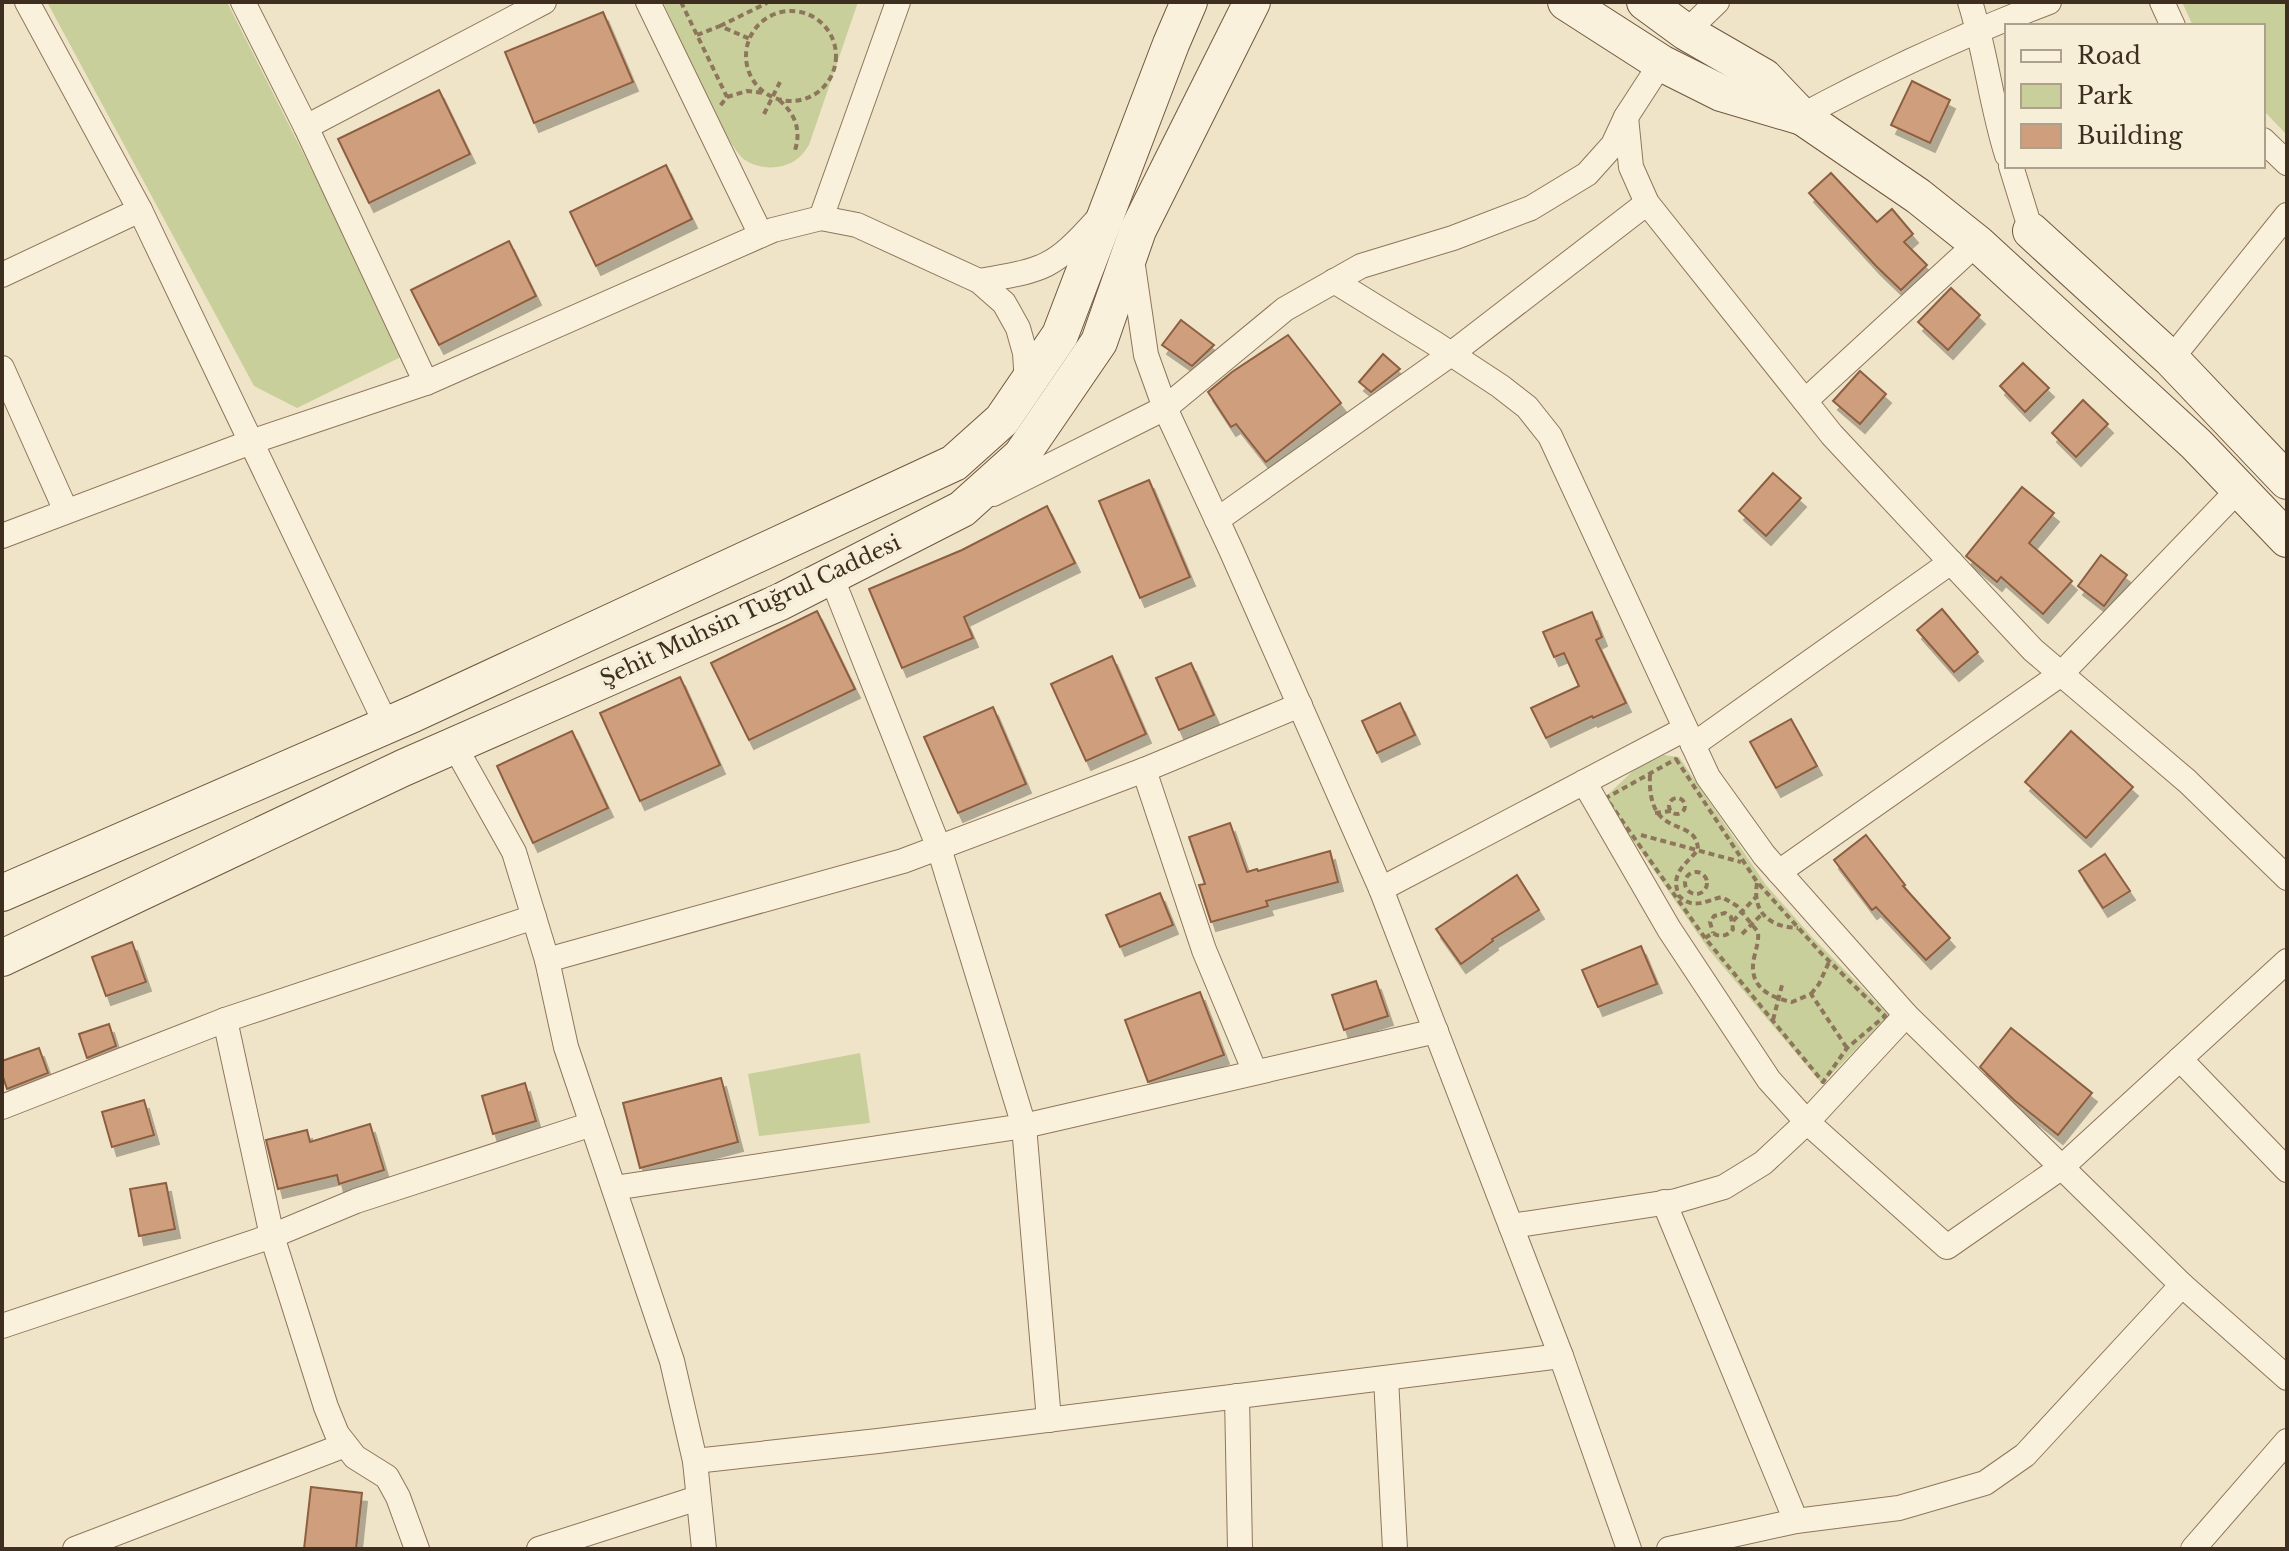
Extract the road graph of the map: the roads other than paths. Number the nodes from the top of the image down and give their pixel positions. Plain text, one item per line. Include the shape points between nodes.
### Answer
1 (27, 2) edge
2 (243, 2) edge
3 (544, 2) edge
4 (648, 2) edge
5 (898, 2) edge
6 (1189, 2) edge
7 (1252, 2) edge
8 (1566, 2) edge
9 (1645, 2) edge
10 (1717, 2) edge
11 (1970, 2) edge
12 (2049, 2) edge
13 (2162, 2) edge
14 (2172, 24) edge
15 (1979, 29) junction
16 (1686, 32) junction
17 (1661, 63) junction
18 (1801, 116) junction
19 (1626, 117) junction
20 (306, 127) junction
21 (2265, 142) edge
22 (2005, 148) edge
23 (2287, 163) edge
24 (2012, 168) edge
25 (1647, 203) junction
26 (1109, 206) junction
27 (140, 210) junction
28 (2287, 215) edge
29 (821, 218) junction
30 (2031, 231) junction
31 (761, 235) junction
32 (1977, 243) junction
33 (1131, 249) junction
34 (2, 275) edge
35 (979, 281) junction
36 (1334, 281) junction
37 (2087, 343) junction
38 (1451, 354) junction
39 (2171, 359) junction
40 (2, 368) edge
41 (426, 383) junction
42 (1027, 384) junction
43 (1805, 401) junction
44 (1165, 408) junction
45 (251, 442) junction
46 (2287, 481) edge
47 (2239, 489) junction
48 (962, 509) junction
49 (66, 511) junction
50 (1217, 520) junction
51 (2, 536) edge
52 (2287, 539) edge
53 (1951, 562) junction
54 (831, 576) junction
55 (2061, 674) junction
56 (1300, 705) junction
57 (387, 726) junction
58 (1689, 737) junction
59 (454, 745) junction
60 (1144, 770) junction
61 (1584, 782) junction
62 (939, 848) junction
63 (1779, 872) junction
64 (2287, 878) edge
65 (1381, 889) junction
66 (2, 893) edge
67 (534, 917) junction
68 (2, 958) edge
69 (547, 960) junction
70 (2287, 961) edge
71 (1895, 1015) junction
72 (225, 1020) junction
73 (1436, 1031) junction
74 (2180, 1059) junction
75 (1255, 1072) junction
76 (2, 1107) edge
77 (1807, 1122) junction
78 (592, 1124) junction
79 (1024, 1126) junction
80 (2062, 1167) junction
81 (2287, 1170) edge
82 (614, 1188) junction
83 (1664, 1202) junction
84 (1511, 1226) junction
85 (272, 1236) junction
86 (2182, 1285) junction
87 (2, 1326) edge
88 (1561, 1356) junction
89 (1386, 1378) junction
90 (2287, 1378) edge
91 (1237, 1396) junction
92 (1049, 1420) junction
93 (2287, 1441) edge
94 (345, 1445) junction
95 (695, 1461) junction
96 (698, 1498) junction
97 (1796, 1521) junction
98 (75, 1549) edge
99 (417, 1549) edge
100 (539, 1549) edge
101 (704, 1549) edge
102 (1240, 1549) edge
103 (1395, 1549) edge
104 (1629, 1549) edge
105 (1669, 1549) edge
106 (2193, 1549) edge

1 - 27 street
2 - 20 street
3 - 20 street
4 - 31 street
5 - 29 street
6 - 26 main road
7 - 33 main road, Şehit Muhsin Tuğrul Caddesi
8 - 17 main road
9 - 16 main road
10 - 16 street
11 - 15 street
12 - 15 street
13 - 14 street
15 - 18 street
15 - 22 street
16 - 18 main road via 1764,77
17 - 18 main road via 1721,93
17 - 19 street
18 - 32 main road
19 - 25 street via 1631,167
19 - 36 street via 1613,145 1587,174 1531,208 1361,266
20 - 41 street
21 - 23 street
24 - 30 street
25 - 38 street
25 - 43 street
26 - 35 street via 1050,265
26 - 42 main road via 1060,335
27 - 34 street
27 - 45 street
28 - 39 street
29 - 31 street
29 - 35 street via 857,225
30 - 37 main road
30 - 39 main road
31 - 41 street
32 - 37 main road
32 - 43 street
33 - 44 street via 1146,355
33 - 48 main road, Şehit Muhsin Tuğrul Caddesi via 1099,342 1021,456
35 - 42 street via 1004,303 1018,328
36 - 38 street
36 - 44 street via 1285,309
37 - 47 main road
38 - 50 street
38 - 58 street via 1527,407 1550,436
39 - 46 main road
40 - 49 street
41 - 45 street
42 - 57 main road via 1002,420 954,463
43 - 53 street
44 - 48 street
44 - 50 street
45 - 49 street
45 - 57 street
47 - 52 main road
47 - 55 street
48 - 54 main road, Şehit Muhsin Tuğrul Caddesi
49 - 51 street
50 - 56 street
53 - 55 street
53 - 58 street
54 - 59 main road, Şehit Muhsin Tuğrul Caddesi
54 - 62 street
55 - 63 street
55 - 64 street via 2187,781
56 - 60 street
56 - 65 street
57 - 66 main road
58 - 61 street
58 - 63 street via 1708,777
59 - 67 street via 514,852
59 - 68 main road, Şehit Muhsin Tuğrul Caddesi
60 - 62 street
60 - 75 street via 1204,950
61 - 65 street
61 - 77 street via 1669,929 1769,1080
62 - 69 street
62 - 79 street
63 - 71 street
65 - 73 street
67 - 69 street
67 - 72 street
69 - 78 street via 566,1047
70 - 74 street
71 - 77 street
71 - 80 street
72 - 76 street
72 - 85 street
73 - 75 street
73 - 84 street
74 - 80 street
74 - 81 street
75 - 79 street
77 - 80 street via 1947,1247
77 - 83 street via 1763,1163 1724,1187
78 - 82 street
78 - 85 street via 356,1201
79 - 82 street
79 - 92 street
80 - 86 street
82 - 95 street via 672,1361
83 - 84 street
83 - 97 street
84 - 88 street
85 - 87 street
85 - 94 street via 326,1407
86 - 90 street
86 - 97 street via 2025,1455 1985,1483 1899,1508
88 - 89 street
88 - 104 street
89 - 91 street
89 - 103 street
91 - 92 street
91 - 102 street
92 - 95 street
93 - 106 street
94 - 98 street
94 - 99 street via 387,1477
95 - 96 street
96 - 100 street
96 - 101 street
97 - 105 street

